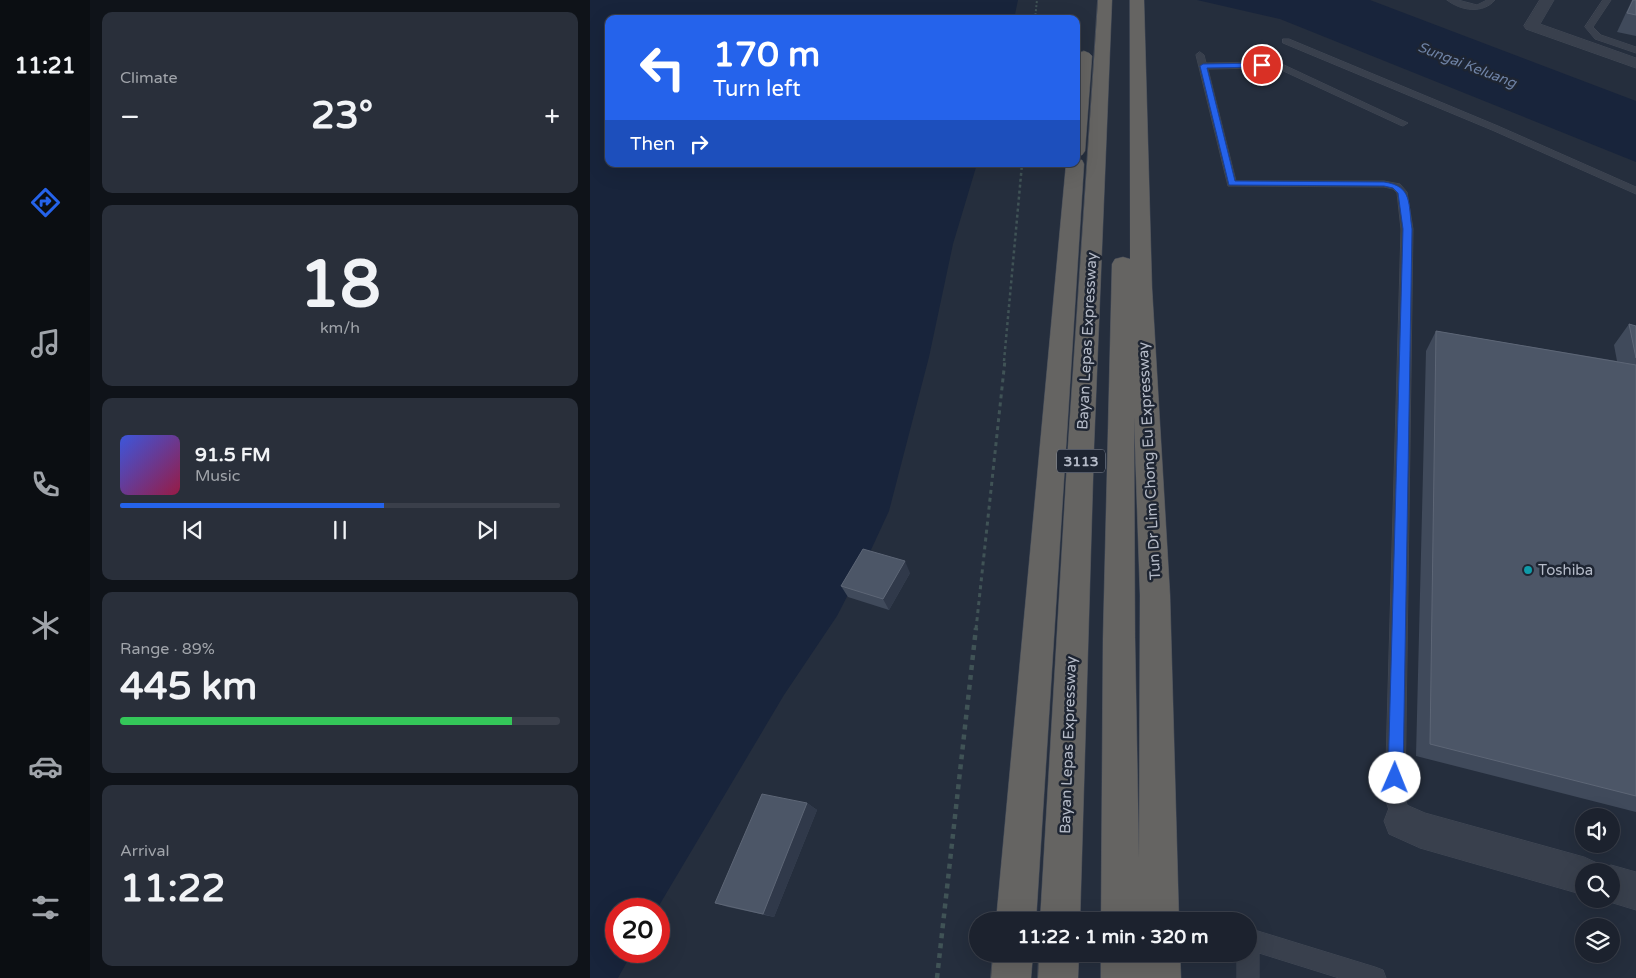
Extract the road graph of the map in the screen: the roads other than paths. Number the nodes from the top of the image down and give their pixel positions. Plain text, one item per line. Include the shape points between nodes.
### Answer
1 (1105, 0) edge
2 (1125, 0) edge
3 (1137, 0) edge
4 (1451, 0) edge
5 (1491, 0) edge
6 (1547, 0) edge
7 (1607, 0) edge
8 (1085, 38) dead end
9 (1286, 41) dead end
10 (1636, 50) edge
11 (1636, 63) edge
12 (1080, 101) edge
13 (1403, 123) dead end
14 (1075, 167) edge
15 (1636, 191) edge
16 (1402, 821) joint
17 (1575, 873) edge
18 (1620, 887) edge
19 (1636, 891) edge
20 (1017, 912) edge
21 (1060, 912) edge
22 (1121, 912) edge
23 (1160, 912) edge
24 (1012, 962) edge
25 (1059, 962) edge
26 (1121, 962) edge
27 (1160, 962) edge
28 (1011, 978) edge
29 (1058, 978) edge
30 (1122, 978) edge
31 (1161, 978) edge
32 (1248, 978) edge
33 (1374, 978) edge

1 - 21 highway, Bayan Lepas Expressway / 3113
2 - 22 highway, Bayan Lepas Expressway / 3113 via 1119,628
3 - 23 highway, Tun Dr Lim Chong Eu Expressway via 1141,288 1155,595
4 - 5 lane via 1473,8 1482,7
6 - 11 street via 1530,26
7 - 10 lane via 1589,27 1598,37
8 - 12 highway
9 - 15 lane
13 - 16 lane via 1281,67 1202,60 1232,184 1384,184 1396,186 1402,192 1408,229 1395,798
14 - 20 highway, 3113
16 - 17 street via 1420,830
18 - 19 street
24 - 28 highway
25 - 29 highway
26 - 30 highway
27 - 31 highway
32 - 33 lane via 1248,939

